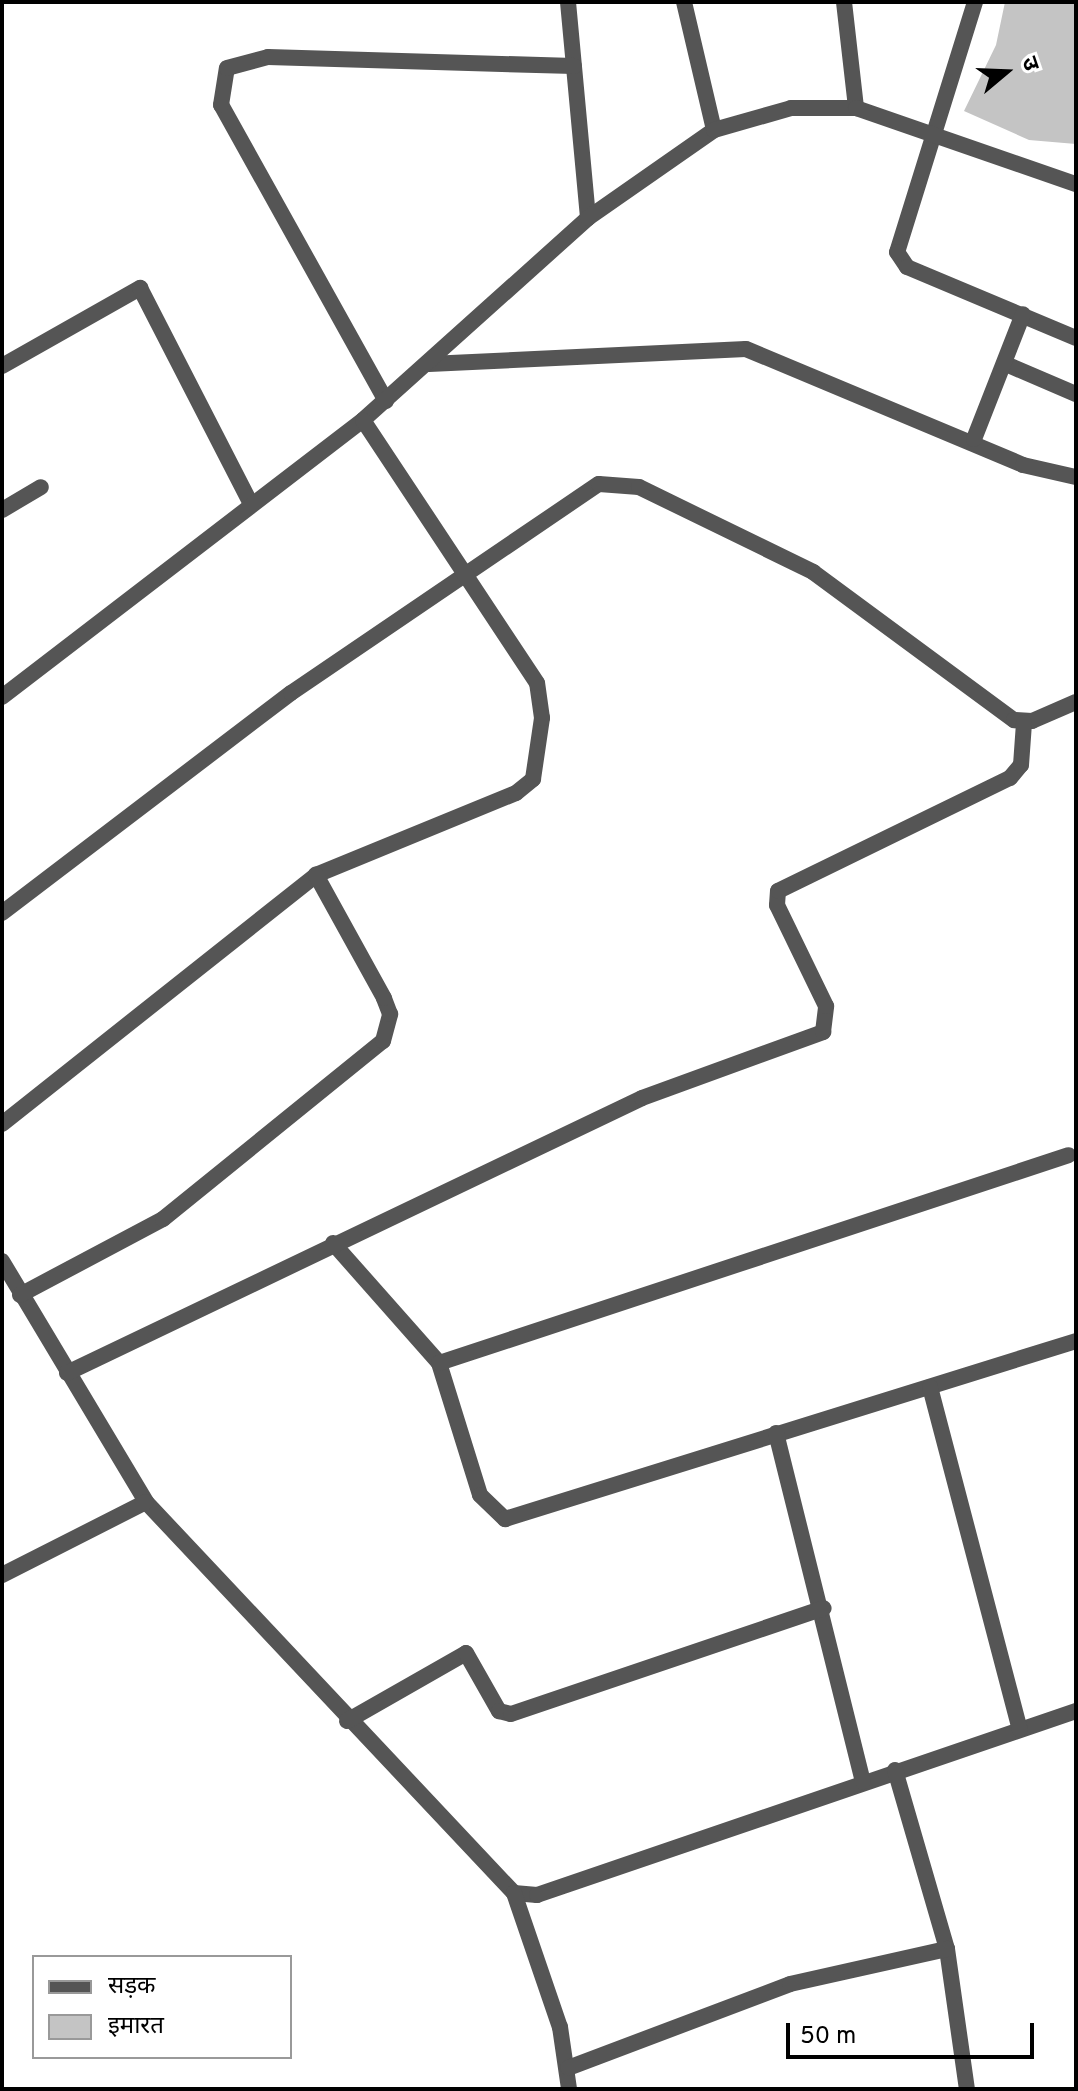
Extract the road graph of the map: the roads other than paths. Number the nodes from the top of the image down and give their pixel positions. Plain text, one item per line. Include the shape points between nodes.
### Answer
1 (568, 2) edge
2 (684, 2) edge
3 (844, 2) edge
4 (975, 2) edge
5 (574, 66) junction
6 (856, 108) junction
7 (714, 130) junction
8 (934, 135) junction
9 (1076, 184) edge
10 (588, 218) junction
11 (1023, 314) junction
12 (1076, 338) edge
13 (429, 364) junction
14 (1008, 365) junction
15 (2, 366) edge
16 (1076, 394) edge
17 (386, 401) junction
18 (363, 420) junction
19 (974, 439) junction
20 (1076, 477) edge
21 (41, 487) dead end
22 (251, 504) junction
23 (2, 510) edge
24 (468, 569) junction
25 (2, 697) edge
26 (1076, 702) edge
27 (1024, 723) junction
28 (316, 875) junction
29 (2, 913) edge
30 (2, 1124) edge
31 (1069, 1155) dead end
32 (333, 1243) junction
33 (2, 1261) edge
34 (20, 1295) junction
35 (1076, 1341) edge
36 (439, 1363) junction
37 (67, 1373) junction
38 (930, 1387) junction
39 (776, 1433) junction
40 (146, 1502) junction
41 (2, 1575) edge
42 (824, 1608) junction
43 (1076, 1711) edge
44 (347, 1721) junction
45 (1020, 1729) junction
46 (895, 1770) junction
47 (863, 1781) junction
48 (514, 1893) junction
49 (947, 1949) junction
50 (568, 2068) junction
51 (569, 2089) edge
52 (967, 2089) edge

1 - 5 street
2 - 7 street
3 - 6 street
4 - 8 street
5 - 10 street
5 - 17 street via 268,57 239,59 227,68 221,105
6 - 7 street via 791,108
6 - 8 street
7 - 10 street
8 - 9 street
8 - 11 street via 900,232 901,261
10 - 13 street
11 - 12 street
11 - 14 street
13 - 17 street
13 - 19 street via 746,349
14 - 16 street
14 - 19 street
15 - 22 street via 140,288
17 - 18 street
18 - 22 street
18 - 24 street
19 - 20 street via 1023,465
21 - 23 street
22 - 25 street
24 - 27 street via 580,492 618,482 639,487 813,572
24 - 28 street via 540,691 533,779 516,793
24 - 29 street
26 - 27 street
27 - 32 street via 1021,765 1010,778 778,891 777,905 826,1006 823,1032 642,1098
28 - 30 street
28 - 34 street via 384,998 390,1014 383,1041 163,1219
31 - 36 street
32 - 36 street
32 - 37 street
33 - 34 street
34 - 37 street
35 - 38 street
36 - 39 street via 480,1495 493,1516 505,1519
37 - 40 street
38 - 39 street
38 - 45 street
39 - 42 street
40 - 41 street
40 - 44 street
42 - 44 street via 511,1714 499,1711 466,1653
42 - 47 street
43 - 45 street
44 - 48 street
45 - 46 street
46 - 47 street
46 - 49 street
47 - 48 street via 537,1895
48 - 50 street
49 - 50 street via 790,1984
49 - 52 street
50 - 51 street

